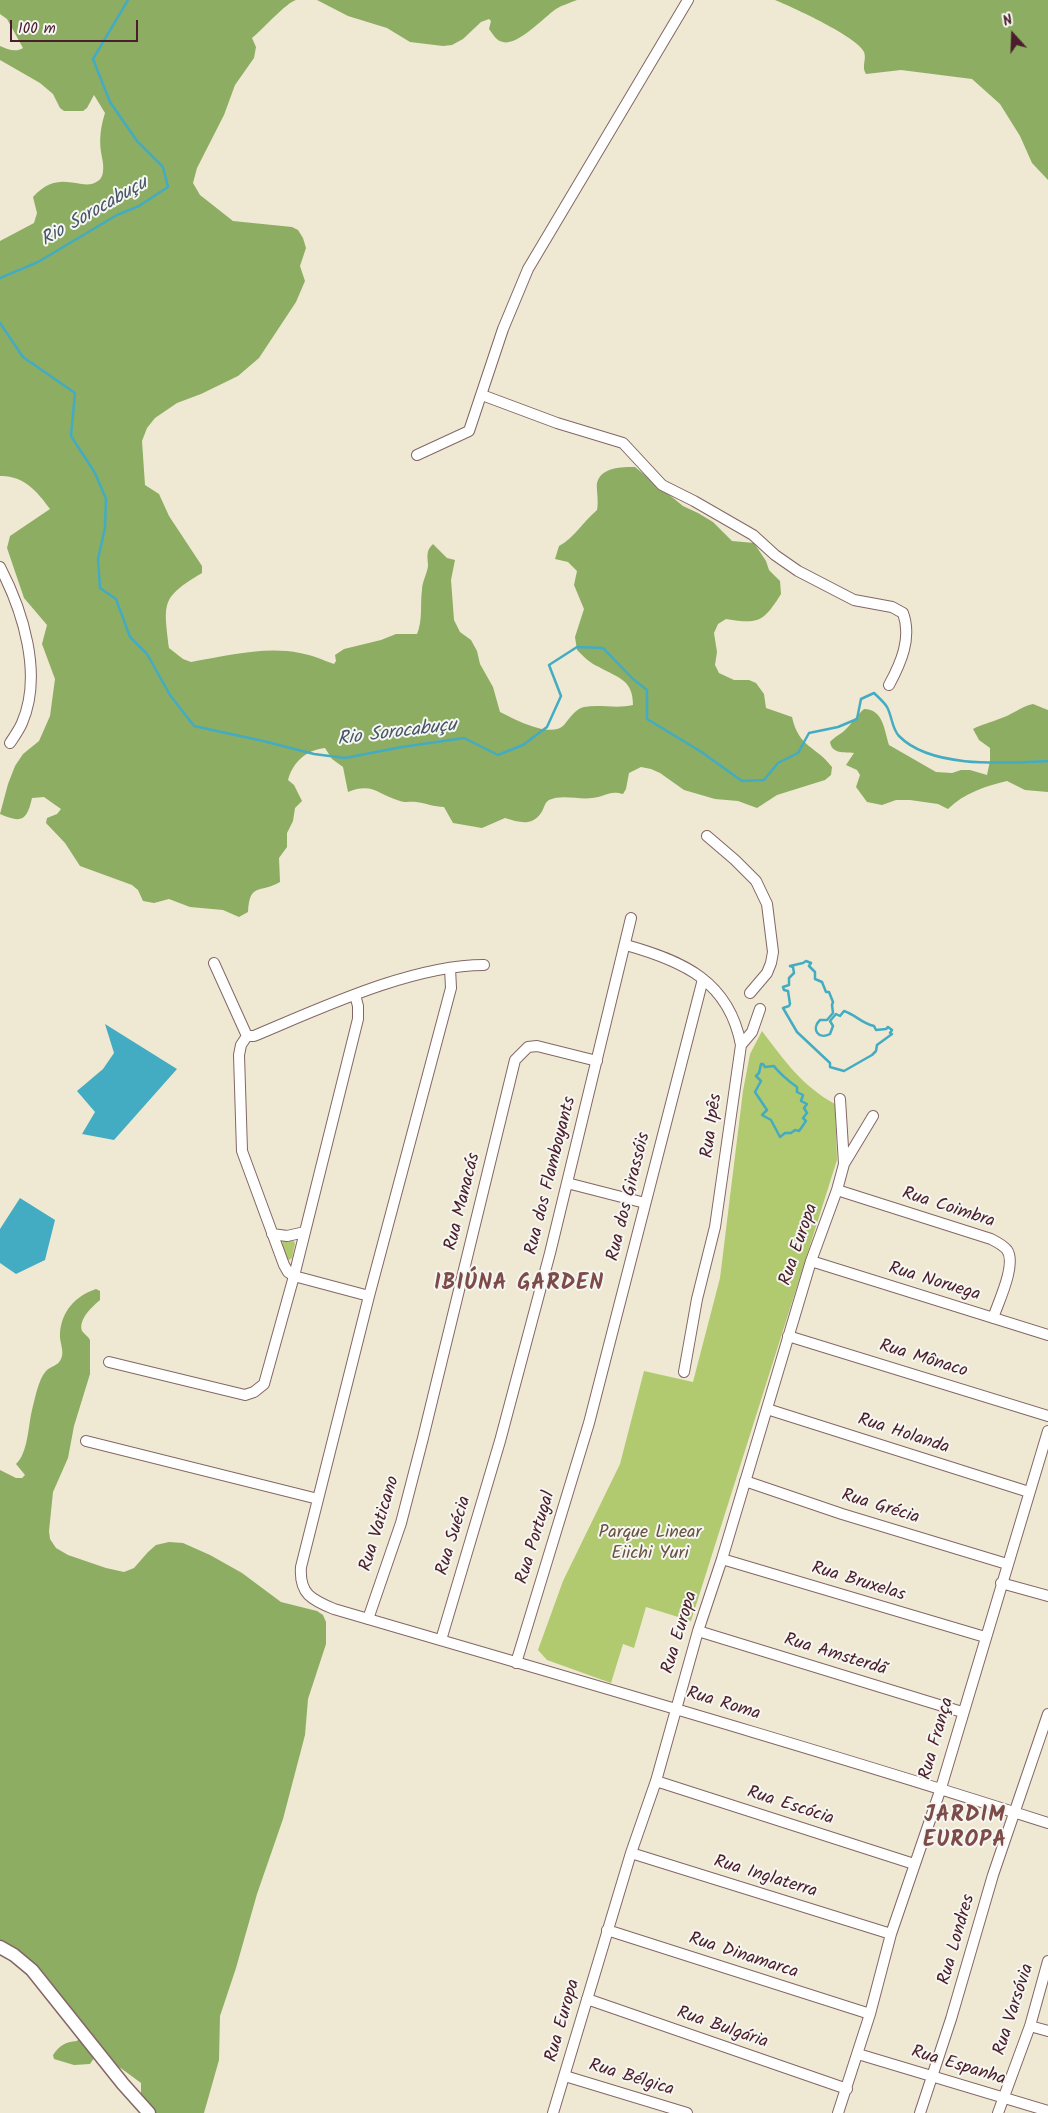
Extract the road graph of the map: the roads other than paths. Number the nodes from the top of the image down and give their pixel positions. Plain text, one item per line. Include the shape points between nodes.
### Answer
1 (688, 0) edge
2 (482, 395) junction
3 (417, 455) dead end
4 (0, 567) edge
5 (889, 685) dead end
6 (10, 743) dead end
7 (707, 836) dead end
8 (631, 918) dead end
9 (626, 945) junction
10 (214, 963) dead end
11 (484, 965) dead end
12 (450, 968) junction
13 (703, 979) junction
14 (750, 993) dead end
15 (354, 995) junction
16 (760, 1009) dead end
17 (247, 1036) junction
18 (741, 1045) junction
19 (597, 1061) junction
20 (840, 1099) dead end
21 (874, 1116) dead end
22 (844, 1164) junction
23 (567, 1183) junction
24 (837, 1190) junction
25 (645, 1203) junction
26 (305, 1232) junction
27 (272, 1234) junction
28 (810, 1261) junction
29 (294, 1276) junction
30 (369, 1296) junction
31 (993, 1318) junction
32 (1048, 1335) edge
33 (788, 1336) junction
34 (109, 1362) dead end
35 (684, 1372) dead end
36 (767, 1409) junction
37 (1048, 1416) edge
38 (589, 1423) joint
39 (1048, 1431) edge
40 (423, 1438) joint
41 (86, 1441) dead end
42 (500, 1441) joint
43 (745, 1481) junction
44 (1029, 1492) junction
45 (318, 1499) junction
46 (722, 1559) junction
47 (1007, 1564) junction
48 (1001, 1583) junction
49 (1048, 1596) edge
50 (368, 1619) junction
51 (698, 1631) junction
52 (985, 1637) junction
53 (441, 1640) junction
54 (516, 1663) junction
55 (676, 1708) junction
56 (962, 1712) junction
57 (1048, 1714) edge
58 (1044, 1738) edge
59 (656, 1781) junction
60 (941, 1788) junction
61 (1014, 1812) junction
62 (1048, 1823) edge
63 (631, 1854) junction
64 (914, 1864) junction
65 (607, 1930) junction
66 (890, 1934) junction
67 (0, 1948) edge
68 (1048, 1961) edge
69 (587, 1999) junction
70 (870, 2014) junction
71 (1030, 2026) junction
72 (1048, 2031) edge
73 (858, 2054) junction
74 (565, 2076) junction
75 (931, 2076) junction
76 (847, 2089) junction
77 (1003, 2098) junction
78 (1048, 2111) edge
79 (150, 2113) edge
80 (553, 2113) edge
81 (687, 2113) edge
82 (838, 2113) edge
83 (920, 2113) edge
84 (998, 2113) edge

1 - 2 street via 528,269 503,329
2 - 3 street via 469,431
2 - 5 street via 623,443 662,485 753,535 798,571 854,600 892,607 904,613 908,626 905,646
4 - 6 street via 23,620 29,656 27,711
7 - 14 street via 756,881 767,904 773,952 771,964
8 - 9 street, Rua dos Flamboyants
9 - 13 street, Rua Ipês via 676,961
9 - 19 street, Rua dos Flamboyants
10 - 17 street
11 - 12 street
12 - 15 street
12 - 30 street via 451,988
13 - 18 street, Rua Ipês via 724,999 732,1012
13 - 25 street, Rua dos Girassóis
15 - 17 street via 254,1036
15 - 26 street via 358,1019
16 - 18 street via 752,1032
17 - 27 street via 239,1055 242,1151
18 - 35 street, Rua Ipês via 715,1227
19 - 23 street, Rua dos Flamboyants
19 - 40 street, Rua Manacás via 537,1046 528,1047 515,1060
20 - 22 street, Rua Europa
21 - 22 street, Rua Europa
22 - 24 street, Rua Europa
23 - 25 street
23 - 42 street, Rua dos Flamboyants
24 - 28 street, Rua Europa
24 - 31 street, Rua Coimbra via 1002,1245 1008,1251 1010,1267
25 - 38 street, Rua dos Girassóis
26 - 27 street via 287,1236
26 - 29 street
27 - 29 street via 284,1265
28 - 31 street, Rua Noruega
28 - 33 street, Rua Europa
29 - 30 street
29 - 34 street via 266,1380 254,1392 245,1395
30 - 45 street
31 - 32 street, Rua Noruega
33 - 36 street, Rua Europa
33 - 37 street, Rua Mônaco
36 - 43 street, Rua Europa
36 - 44 street, Rua Holanda
38 - 54 street, Rua Portugal
39 - 44 street, Rua França
40 - 50 street, Rua Vaticano via 400,1523
41 - 45 street
42 - 53 street, Rua Suécia
43 - 46 street, Rua Europa
43 - 47 street, Rua Grécia
44 - 47 street, Rua França
45 - 50 street, Rua Roma via 301,1567 305,1591 316,1602
46 - 51 street, Rua Europa
46 - 52 street, Rua Bruxelas
47 - 48 street, Rua França
48 - 49 street
48 - 52 street, Rua França
50 - 53 street, Rua Roma
51 - 55 street, Rua Europa
51 - 56 street, Rua Amsterdã
52 - 56 street, Rua França
53 - 54 street, Rua Roma
54 - 55 street, Rua Roma
55 - 59 street, Rua Europa
55 - 60 street, Rua Roma
56 - 60 street, Rua França
57 - 58 street, Rua Londres
58 - 61 street, Rua Londres
59 - 63 street, Rua Europa
59 - 64 street, Rua Escócia
60 - 61 street, Rua Roma
60 - 64 street, Rua França
61 - 62 street, Rua Roma
61 - 75 street, Rua Londres via 952,2019
63 - 65 street, Rua Europa
63 - 66 street, Rua Inglaterra
64 - 66 street, Rua França
65 - 69 street, Rua Europa
65 - 70 street, Rua Dinamarca
66 - 70 street, Rua França
67 - 79 street via 32,1970 122,2084
68 - 71 street, Rua Varsóvia
69 - 74 street, Rua Europa
69 - 76 street, Rua Bulgária
70 - 73 street, Rua França
71 - 72 street
71 - 77 street, Rua Varsóvia
73 - 75 street, Rua Espanha
73 - 76 street, Rua França
74 - 80 street, Rua Europa
74 - 81 street, Rua Bélgica
75 - 77 street, Rua Espanha
75 - 83 street, Rua Londres
76 - 82 street, Rua França
77 - 78 street, Rua Espanha
77 - 84 street, Rua Varsóvia

